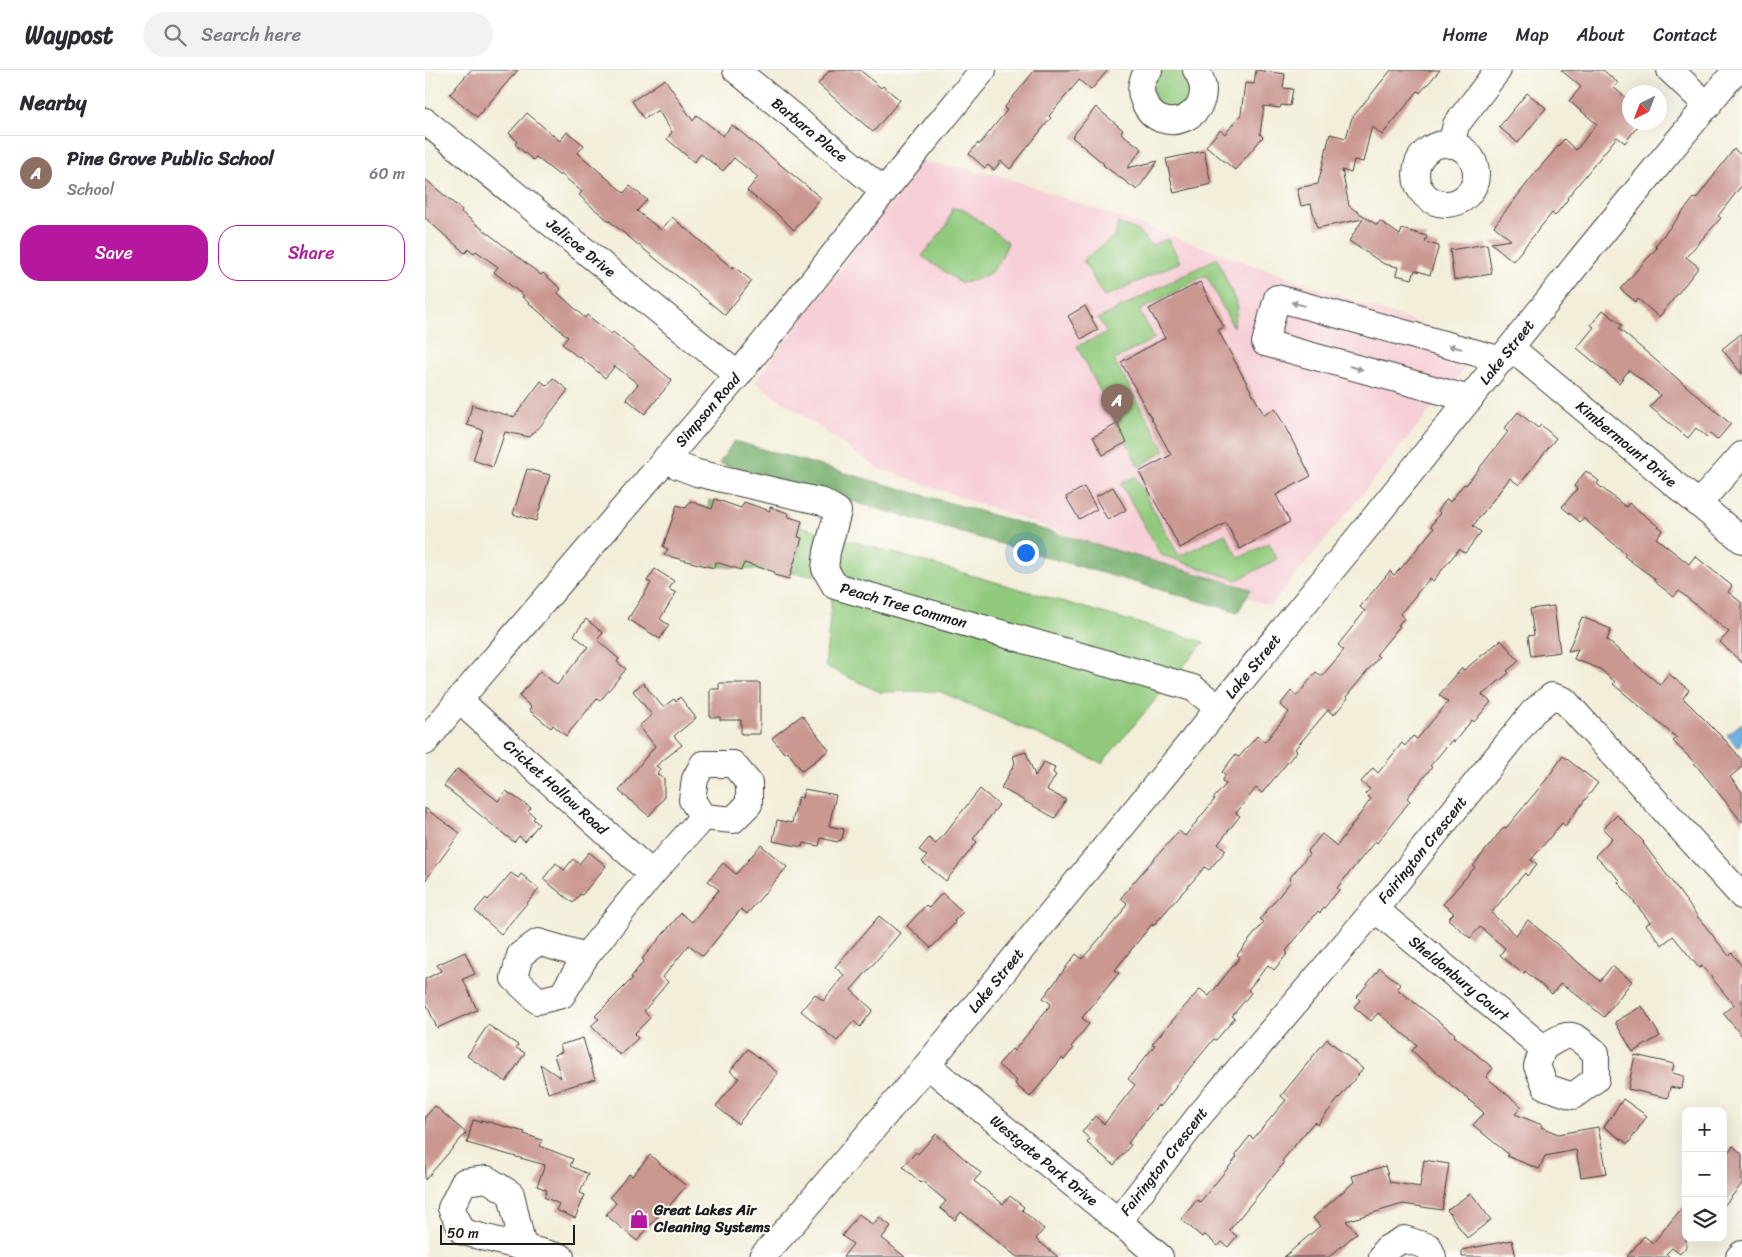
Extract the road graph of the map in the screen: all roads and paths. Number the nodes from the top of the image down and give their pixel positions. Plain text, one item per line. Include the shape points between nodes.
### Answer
1 (736, 70) edge
2 (983, 70) edge
3 (1149, 70) edge
4 (1195, 70) edge
5 (1498, 70) edge
6 (1669, 70) edge
7 (1736, 70) edge
8 (1708, 106) junction
9 (425, 120) edge
10 (1451, 145) dead end
11 (884, 191) junction
12 (1507, 354) junction
13 (738, 375) junction
14 (1470, 399) junction
15 (1742, 455) edge
16 (666, 458) junction
17 (1699, 503) junction
18 (1742, 540) edge
19 (459, 700) junction
20 (1219, 708) junction
21 (425, 742) edge
22 (703, 817) dead end
23 (652, 874) junction
24 (1737, 882) edge
25 (1375, 909) junction
26 (586, 956) dead end
27 (1543, 1048) dead end
28 (927, 1065) junction
29 (1118, 1221) junction
30 (523, 1247) dead end
31 (1742, 1254) edge
32 (768, 1255) edge
33 (561, 1257) edge
34 (1160, 1257) edge
35 (1382, 1257) edge
36 (1433, 1257) edge
37 (1739, 1257) edge

1 - 11 street, Barbara Place
2 - 11 street, Simpson Road
3 - 4 street via 1141,85 1145,106 1161,120 1172,121 1192,115 1198,107 1203,89
5 - 10 street via 1456,125
6 - 8 street
7 - 8 street, Lake Street
8 - 12 street, Lake Street via 1585,253
9 - 13 street, Jelicoe Drive
11 - 13 street, Simpson Road
12 - 14 street, Lake Street
12 -> 14 street via 1277,298 1265,343
12 - 17 street, Kimbermount Drive
13 - 16 street, Simpson Road
14 - 20 street, Lake Street
15 - 17 street
16 - 19 street, Simpson Road
16 - 20 street, Peach Tree Common via 697,473 823,502 838,510 825,569 835,586 1193,688
17 - 18 street, Kimbermount Drive
19 - 21 street, Simpson Road
19 - 23 street, Cricket Hollow Road
20 - 28 street, Lake Street
22 - 23 street
23 - 26 street
24 - 25 street, Fairington Crescent via 1563,700 1552,696 1533,712
25 - 27 street, Sheldonbury Court
25 - 29 street, Fairington Crescent via 1199,1116
28 - 29 street, Westgate Park Drive
28 - 32 street, Lake Street
29 - 34 street, Westgate Park Drive
30 - 33 street
31 - 37 street
35 - 36 street via 1386,1249 1404,1239 1429,1246

